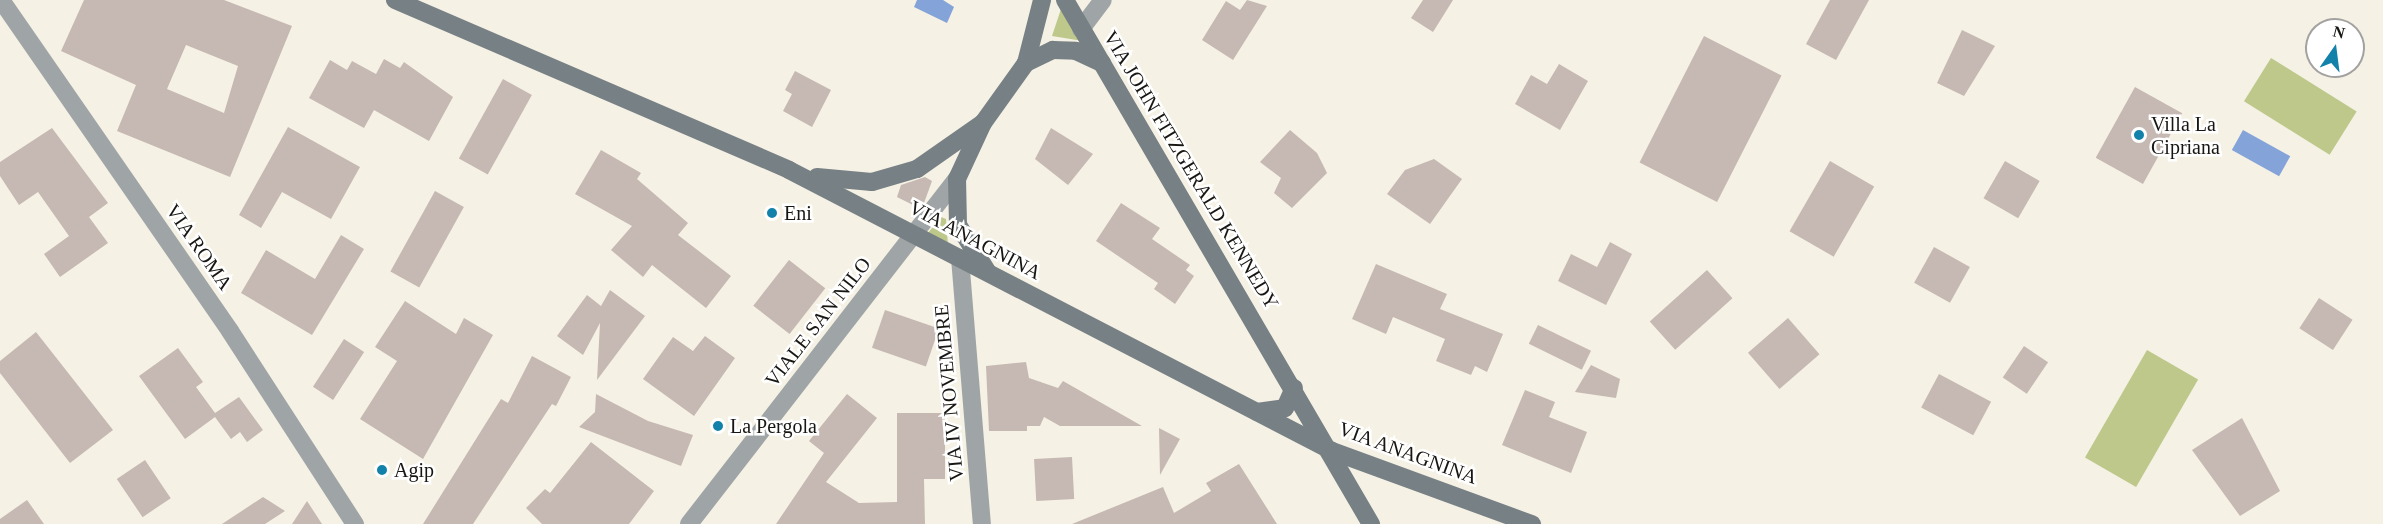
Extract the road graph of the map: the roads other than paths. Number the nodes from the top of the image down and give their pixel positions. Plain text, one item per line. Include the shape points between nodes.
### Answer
1 (1, 0) edge
2 (395, 0) edge
3 (1041, 0) edge
4 (1065, 0) edge
5 (1104, 0) edge
6 (1081, 29) junction
7 (1026, 63) junction
8 (1101, 63) junction
9 (982, 123) junction
10 (789, 170) junction
11 (957, 179) junction
12 (915, 233) junction
13 (960, 258) junction
14 (988, 273) junction
15 (1294, 388) junction
16 (1257, 412) junction
17 (1332, 451) junction
18 (355, 524) edge
19 (689, 524) edge
20 (982, 524) edge
21 (1371, 524) edge
22 (1532, 524) edge

1 - 18 street, VIA ROMA via 230,331
2 - 10 main road, VIA ANAGNINA
3 - 7 main road
4 - 6 main road, VIA JOHN FITZGERALD KENNEDY
5 - 6 street
6 - 8 main road, VIA JOHN FITZGERALD KENNEDY
7 - 8 main road via 1053,50 1076,51
7 - 9 main road
8 - 15 main road, VIA JOHN FITZGERALD KENNEDY
9 - 10 main road via 917,169 872,182 832,181
9 - 11 main road
10 - 12 main road, VIA ANAGNINA
11 - 12 street, VIALE SAN NILO
11 - 14 main road via 958,225
12 - 13 main road, VIA ANAGNINA
12 - 19 street, VIALE SAN NILO
13 - 14 main road, VIA ANAGNINA
13 - 20 street, VIA IV NOVEMBRE
14 - 16 main road, VIA ANAGNINA
15 - 16 main road via 1285,408
15 - 17 main road, VIA JOHN FITZGERALD KENNEDY
16 - 17 main road, VIA ANAGNINA
17 - 21 main road, VIA JOHN FITZGERALD KENNEDY
17 - 22 main road, VIA ANAGNINA

